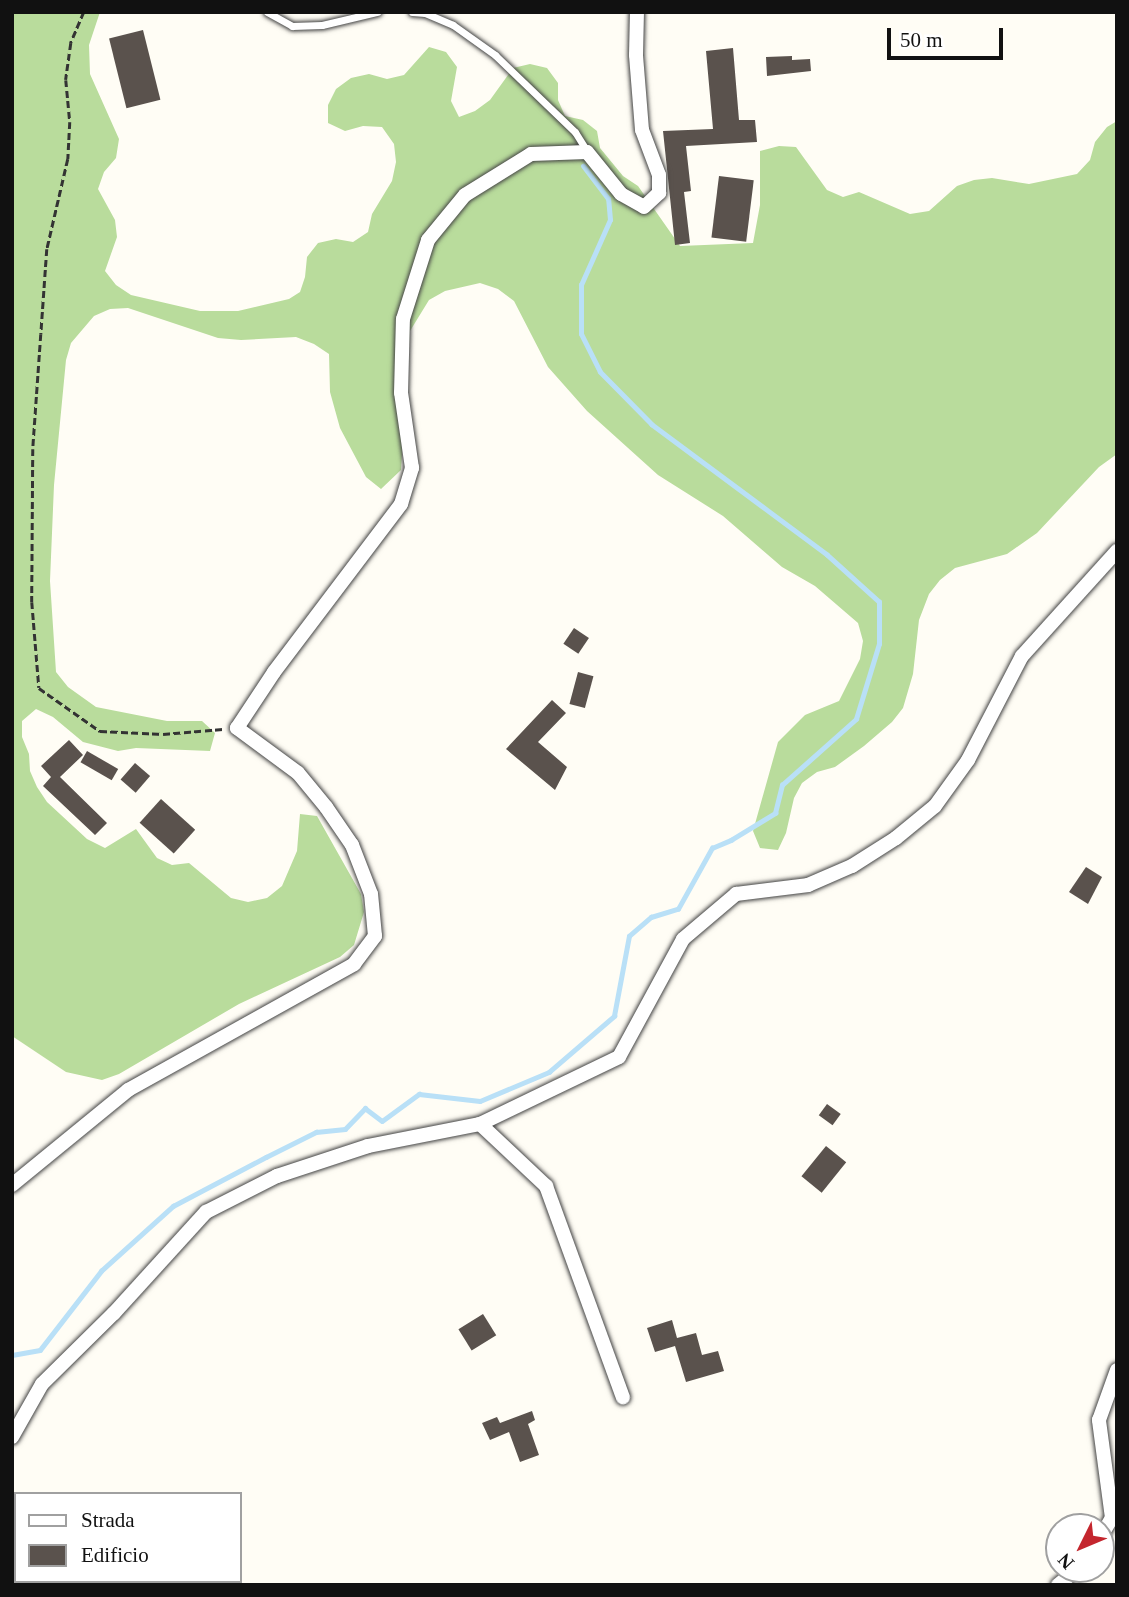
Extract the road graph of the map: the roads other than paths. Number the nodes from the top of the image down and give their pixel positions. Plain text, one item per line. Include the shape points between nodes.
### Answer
1 (267, 12) edge
2 (377, 12) edge
3 (412, 12) edge
4 (637, 12) edge
5 (587, 152) junction
6 (1117, 551) edge
7 (480, 1124) junction
8 (12, 1185) edge
9 (1117, 1370) edge
10 (624, 1397) dead end
11 (12, 1437) edge
12 (1111, 1513) edge

1 - 2 lane via 292,26 323,25
3 - 5 lane via 453,25 495,55 575,132
4 - 5 street via 642,130 659,175 659,193 644,207 621,194
5 - 8 street via 531,154 465,195 428,240 403,319 401,393 412,468 401,503 237,727 298,773 327,807 352,845 371,894 375,936 354,964 128,1090
6 - 7 street via 1022,656 968,760 935,806 852,866 808,885 736,894 683,939 619,1057
7 - 10 street via 546,1186
7 - 11 street via 368,1146 278,1176 205,1212 42,1384
9 - 12 street via 1099,1420

